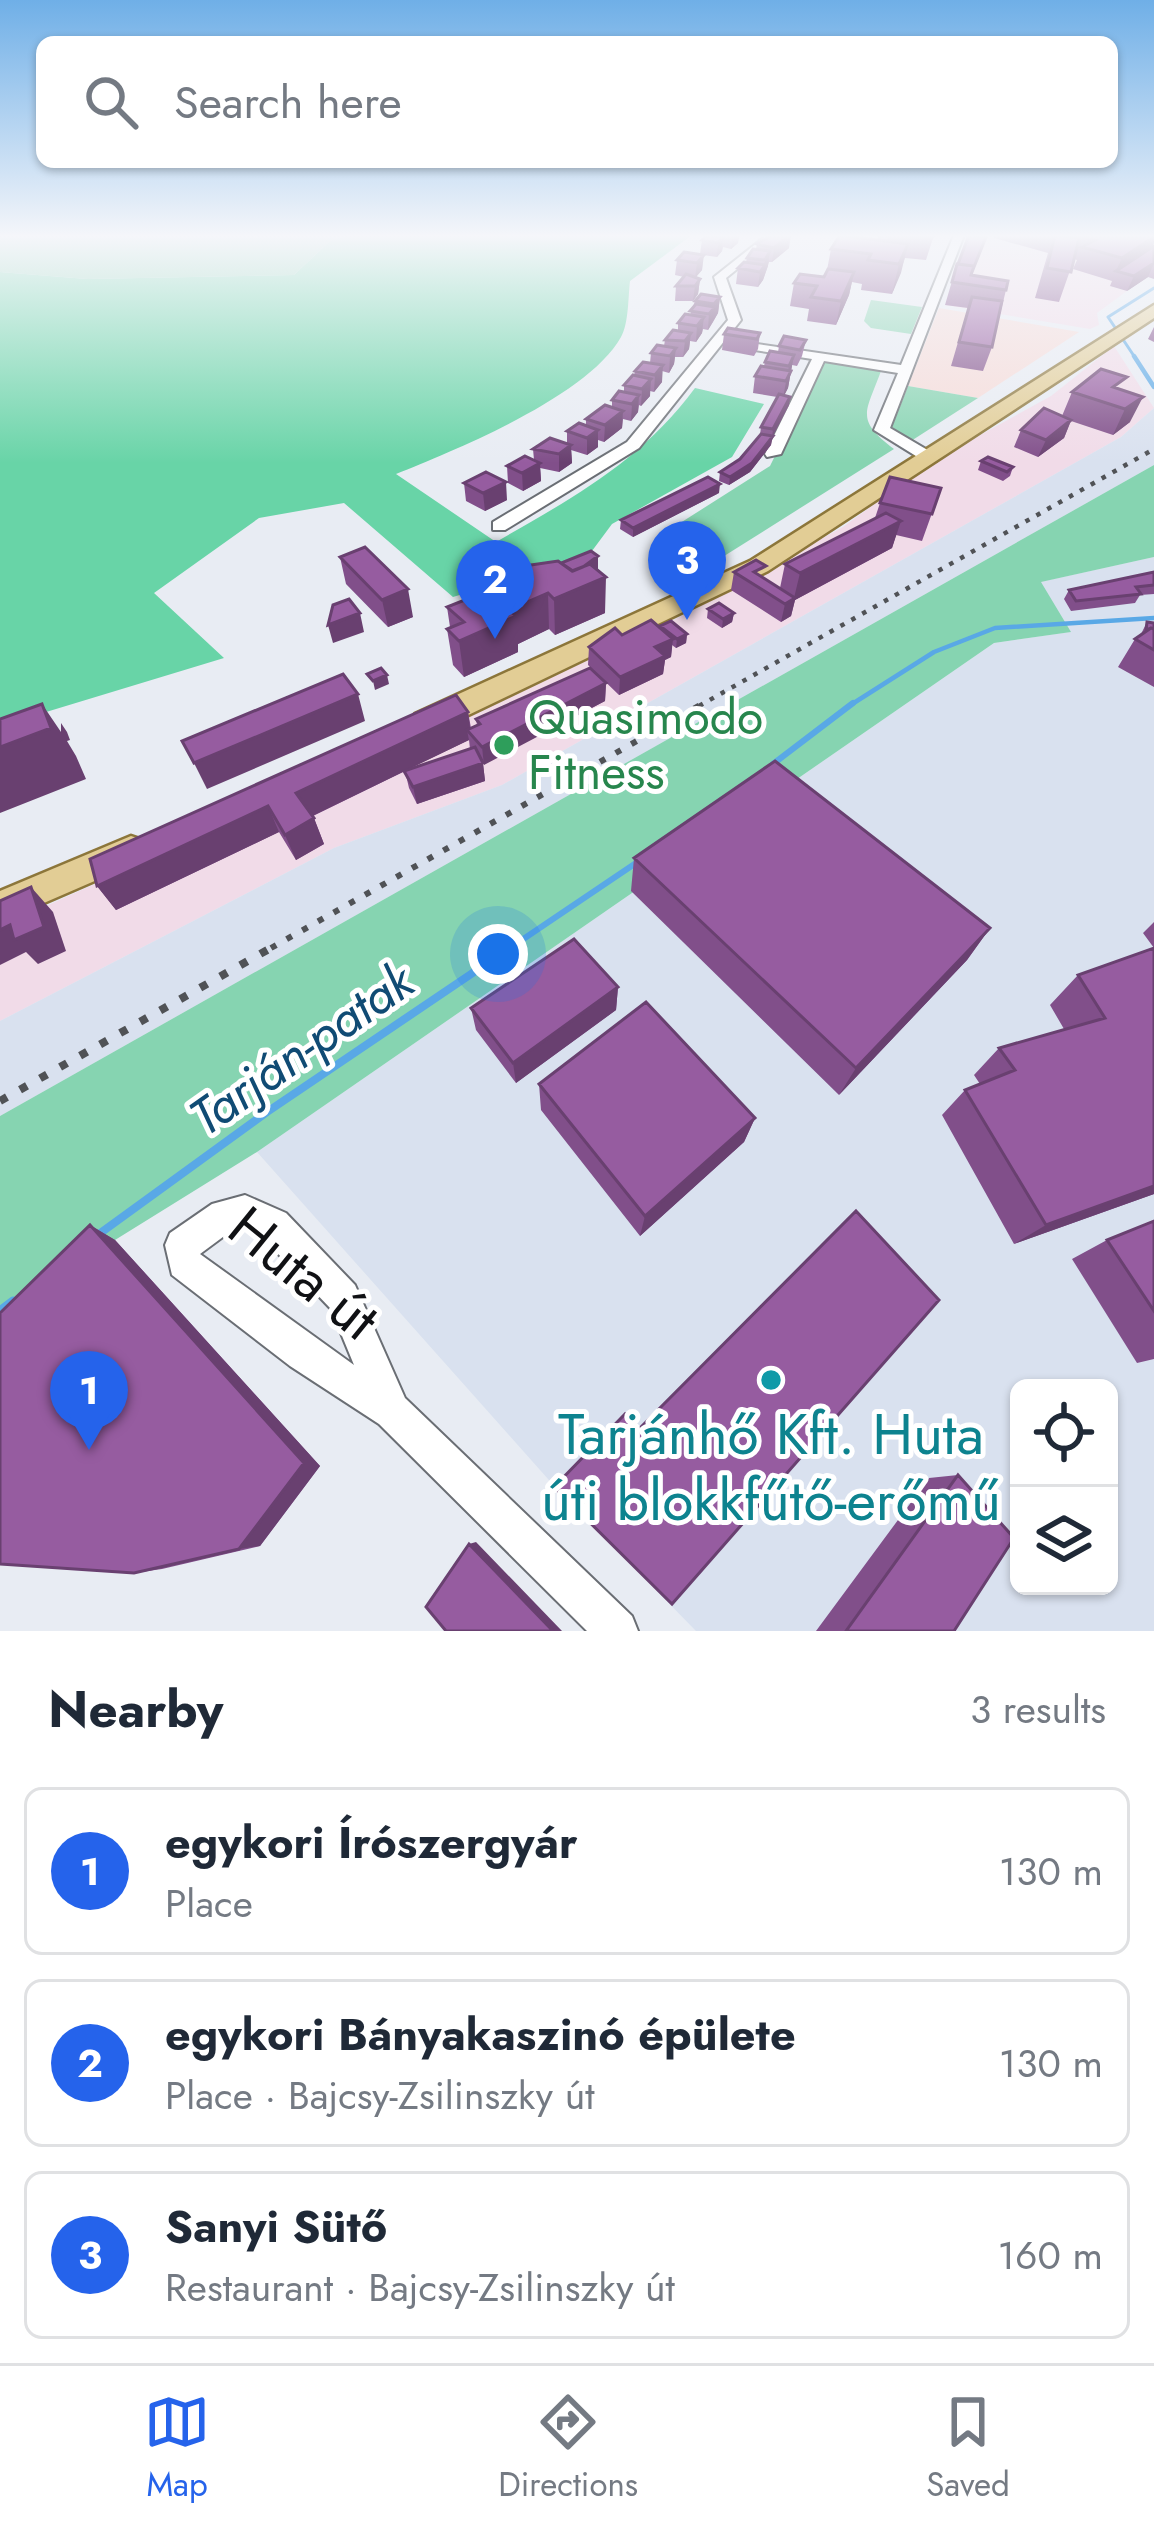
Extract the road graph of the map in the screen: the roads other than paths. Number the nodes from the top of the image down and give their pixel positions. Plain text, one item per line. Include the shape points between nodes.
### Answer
1 (731, 311) edge
2 (930, 311) edge
3 (1152, 311) edge
4 (742, 344) edge
5 (820, 356) junction
6 (908, 370) junction
7 (772, 454) dead end
8 (930, 458) junction
9 (499, 526) dead end
10 (390, 739) edge
11 (148, 843) edge
12 (0, 907) edge
13 (392, 1411) junction
14 (616, 1631) edge

1 - 9 street via 735,320 642,438
2 - 6 street
3 - 8 main road
4 - 5 street
5 - 6 street
5 - 7 street
6 - 8 street via 882,433
8 - 10 main road via 759,566
11 - 12 main road
13 - 13 street, Huta út via 344,1297 274,1225 244,1211 182,1245 184,1263
13 - 14 street, Huta út

